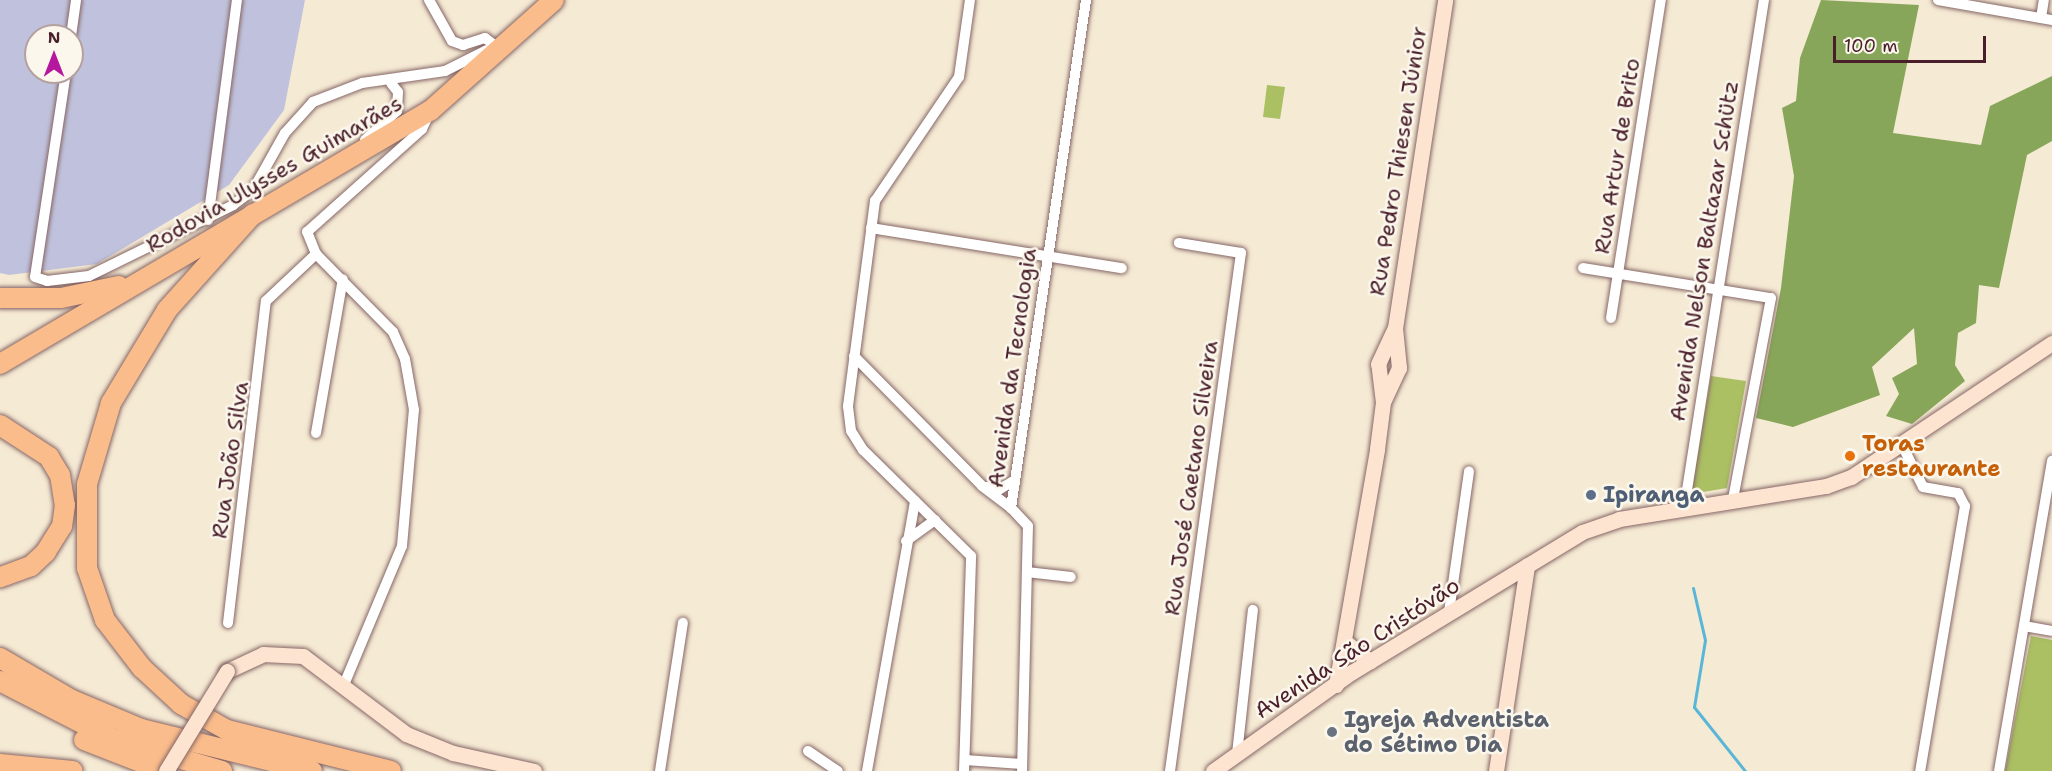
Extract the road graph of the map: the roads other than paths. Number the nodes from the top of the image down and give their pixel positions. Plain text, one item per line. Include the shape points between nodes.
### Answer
1 (76, 0) edge
2 (237, 0) edge
3 (429, 0) edge
4 (554, 0) edge
5 (970, 0) edge
6 (1086, 0) edge
7 (1445, 0) edge
8 (1661, 0) edge
9 (1764, 0) edge
10 (2044, 0) edge
11 (1946, 1) edge
12 (2047, 19) edge
13 (73, 24) edge
14 (501, 50) junction
15 (391, 83) junction
16 (64, 84) edge
17 (430, 111) junction
18 (355, 157) junction
19 (252, 214) junction
20 (208, 220) junction
21 (871, 228) junction
22 (1179, 243) dead end
23 (315, 254) junction
24 (1048, 256) junction
25 (1122, 268) dead end
26 (1583, 268) dead end
27 (1618, 273) junction
28 (343, 279) junction
29 (133, 283) junction
30 (1718, 289) junction
31 (0, 298) edge
32 (1611, 318) dead end
33 (1395, 328) junction
34 (2052, 343) edge
35 (1382, 352) junction
36 (854, 356) junction
37 (1400, 357) junction
38 (0, 364) edge
39 (1379, 383) junction
40 (1394, 384) junction
41 (1383, 402) junction
42 (0, 425) edge
43 (316, 433) dead end
44 (1902, 445) junction
45 (2052, 460) edge
46 (1469, 471) dead end
47 (1016, 480) junction
48 (987, 488) junction
49 (1733, 500) junction
50 (915, 501) junction
51 (1012, 503) junction
52 (1684, 509) junction
53 (935, 520) junction
54 (905, 541) junction
55 (1527, 565) junction
56 (1027, 572) junction
57 (0, 576) edge
58 (1071, 577) dead end
59 (1254, 610) dead end
60 (1449, 612) junction
61 (228, 623) dead end
62 (683, 623) dead end
63 (2024, 626) junction
64 (2052, 631) edge
65 (1344, 641) junction
66 (0, 658) edge
67 (1370, 661) junction
68 (0, 681) edge
69 (1336, 684) junction
70 (343, 687) junction
71 (0, 694) edge
72 (808, 751) dead end
73 (1237, 754) junction
74 (0, 764) edge
75 (965, 765) edge
76 (1022, 767) edge
77 (73, 771) edge
78 (165, 771) edge
79 (222, 771) edge
80 (312, 771) edge
81 (391, 771) edge
82 (534, 771) edge
83 (660, 771) edge
84 (838, 771) edge
85 (867, 771) edge
86 (1170, 771) edge
87 (1213, 771) edge
88 (1496, 771) edge
89 (1920, 771) edge
90 (1999, 771) edge

1 - 13 street
2 - 20 street
3 - 14 street via 452,41 463,45 485,38
4 - 14 highway, Rodovia Ulysses Guimarães
5 - 21 street via 959,76 875,201
6 - 24 street, Avenida da Tecnologia
7 - 33 main road, Rua Pedro Thiesen Júnior
8 - 27 street, Rua Artur de Brito
9 - 30 street, Avenida Nelson Baltazar Schütz
10 - 12 street
11 - 12 street
14 - 15 street
14 - 17 highway, Rodovia Ulysses Guimarães
15 - 18 street via 399,95 397,111 359,145
15 - 20 street via 362,83 313,102 285,133 253,190
16 - 20 street via 35,277 89,276
17 - 18 highway, Rodovia Ulysses Guimarães
17 - 23 street via 422,129 311,227 308,237
18 - 19 highway, Rodovia Ulysses Guimarães
19 - 29 highway, Rodovia Ulysses Guimarães
19 - 81 highway via 167,310 111,403 87,484 87,568 105,620 142,668 181,704 227,730
21 - 24 street
21 - 36 street
22 - 86 street, Rua José Caetano Silveira via 1241,253
23 - 28 street
23 - 61 street, Rua João Silva via 266,301
24 - 25 street
24 - 47 street, Avenida da Tecnologia
26 - 27 street
27 - 30 street
27 - 32 street, Rua Artur de Brito
28 - 43 street
28 - 70 street via 393,332 405,359 414,410 402,546
29 - 31 highway via 62,298
29 - 38 highway, Rodovia Ulysses Guimarães
30 - 49 street via 1771,298
30 - 52 street, Avenida Nelson Baltazar Schütz
33 - 35 main road, Rua Pedro Thiesen Júnior
33 - 37 main road, Rua Pedro Thiesen Júnior
34 - 44 main road, Avenida São Cristóvão
35 - 37 main road
35 - 39 main road, Rua Pedro Thiesen Júnior
36 - 48 street
36 - 50 street via 851,431 863,450
37 - 40 main road, Rua Pedro Thiesen Júnior
39 - 40 main road
39 - 41 main road, Rua Pedro Thiesen Júnior
40 - 41 main road, Rua Pedro Thiesen Júnior
41 - 65 main road, Rua Pedro Thiesen Júnior
42 - 57 highway via 49,457 63,485 65,506 62,526 46,552 31,566
44 - 49 main road, Avenida São Cristóvão via 1865,470 1826,486
44 - 89 street via 1923,487 1958,493 1965,506
45 - 63 street
46 - 60 street
47 - 48 street
47 - 51 street, Avenida da Tecnologia
48 - 51 street
49 - 52 main road, Avenida São Cristóvão
50 - 53 street
50 - 54 street
51 - 56 street, Avenida da Tecnologia via 1028,521
52 - 55 main road, Avenida São Cristóvão via 1619,519 1582,532
53 - 54 street
53 - 75 street via 972,559
54 - 85 street
55 - 60 main road, Avenida São Cristóvão
55 - 88 main road
56 - 58 street
56 - 76 street, Avenida da Tecnologia
59 - 73 street
60 - 67 main road, Avenida São Cristóvão
62 - 83 street
63 - 64 street
63 - 90 street
65 - 67 main road
65 - 69 main road, Rua Pedro Thiesen Júnior
66 - 80 highway via 72,700 141,729
67 - 69 main road, Avenida São Cristóvão
68 - 79 highway via 111,738
69 - 73 main road, Avenida São Cristóvão
70 - 78 main road, bridge via 322,665 293,654 263,654 227,671
70 - 82 main road via 389,724 424,742
71 - 78 highway via 120,757
72 - 84 street
73 - 87 main road, Avenida São Cristóvão
74 - 77 highway
75 - 76 street

